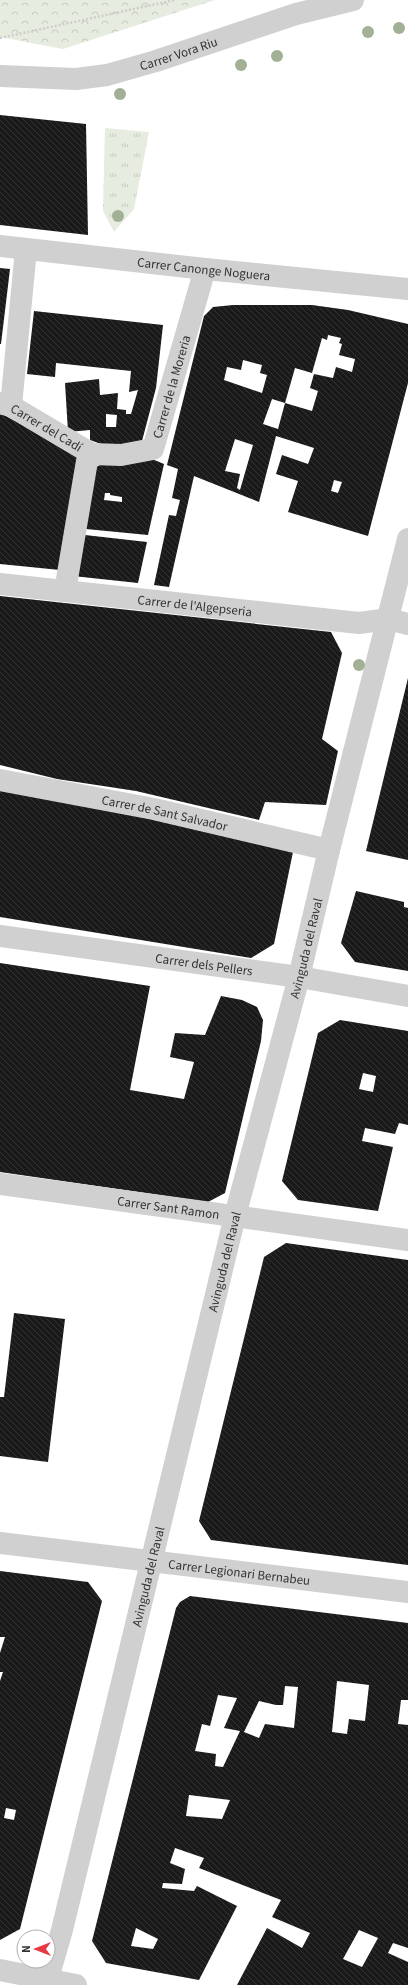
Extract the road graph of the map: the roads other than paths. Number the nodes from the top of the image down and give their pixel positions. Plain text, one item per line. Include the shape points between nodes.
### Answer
1 (353, 0) edge
2 (0, 76) edge
3 (0, 246) edge
4 (26, 249) junction
5 (205, 269) junction
6 (408, 289) edge
7 (5, 404) edge
8 (92, 454) junction
9 (408, 539) edge
10 (0, 584) edge
11 (66, 591) junction
12 (398, 621) edge
13 (0, 780) edge
14 (330, 850) junction
15 (0, 936) edge
16 (299, 977) junction
17 (408, 996) edge
18 (0, 1184) edge
19 (236, 1216) junction
20 (408, 1240) edge
21 (0, 1543) edge
22 (153, 1562) junction
23 (408, 1592) edge
24 (0, 1970) edge
25 (47, 1982) edge
26 (76, 1985) edge

1 - 2 street, Carrer Vora Riu via 296,14 156,61 107,74 76,80
3 - 4 street, Carrer Canonge Noguera
4 - 5 street, Carrer Canonge Noguera
4 - 7 street
5 - 6 street, Carrer Canonge Noguera
5 - 8 street, Carrer de la Moreria via 153,449 121,455
7 - 8 street, Carrer del Cadí
8 - 11 street via 87,461
9 - 12 street, Avinguda del Raval
10 - 11 street, Carrer de l'Algepseria
11 - 12 street, Carrer de l'Algepseria via 358,623
12 - 14 street, Avinguda del Raval
13 - 14 street, Carrer de Sant Salvador via 154,809
14 - 16 street, Avinguda del Raval
15 - 16 street, Carrer dels Pellers
16 - 17 street, Carrer dels Pellers
16 - 19 street, Avinguda del Raval
18 - 19 street, Carrer Sant Ramon
19 - 20 street, Carrer Sant Ramon
19 - 22 street, Avinguda del Raval
21 - 22 street, Carrer Legionari Bernabeu
22 - 23 street, Carrer Legionari Bernabeu
22 - 25 street, Avinguda del Raval
24 - 25 street
25 - 26 street

